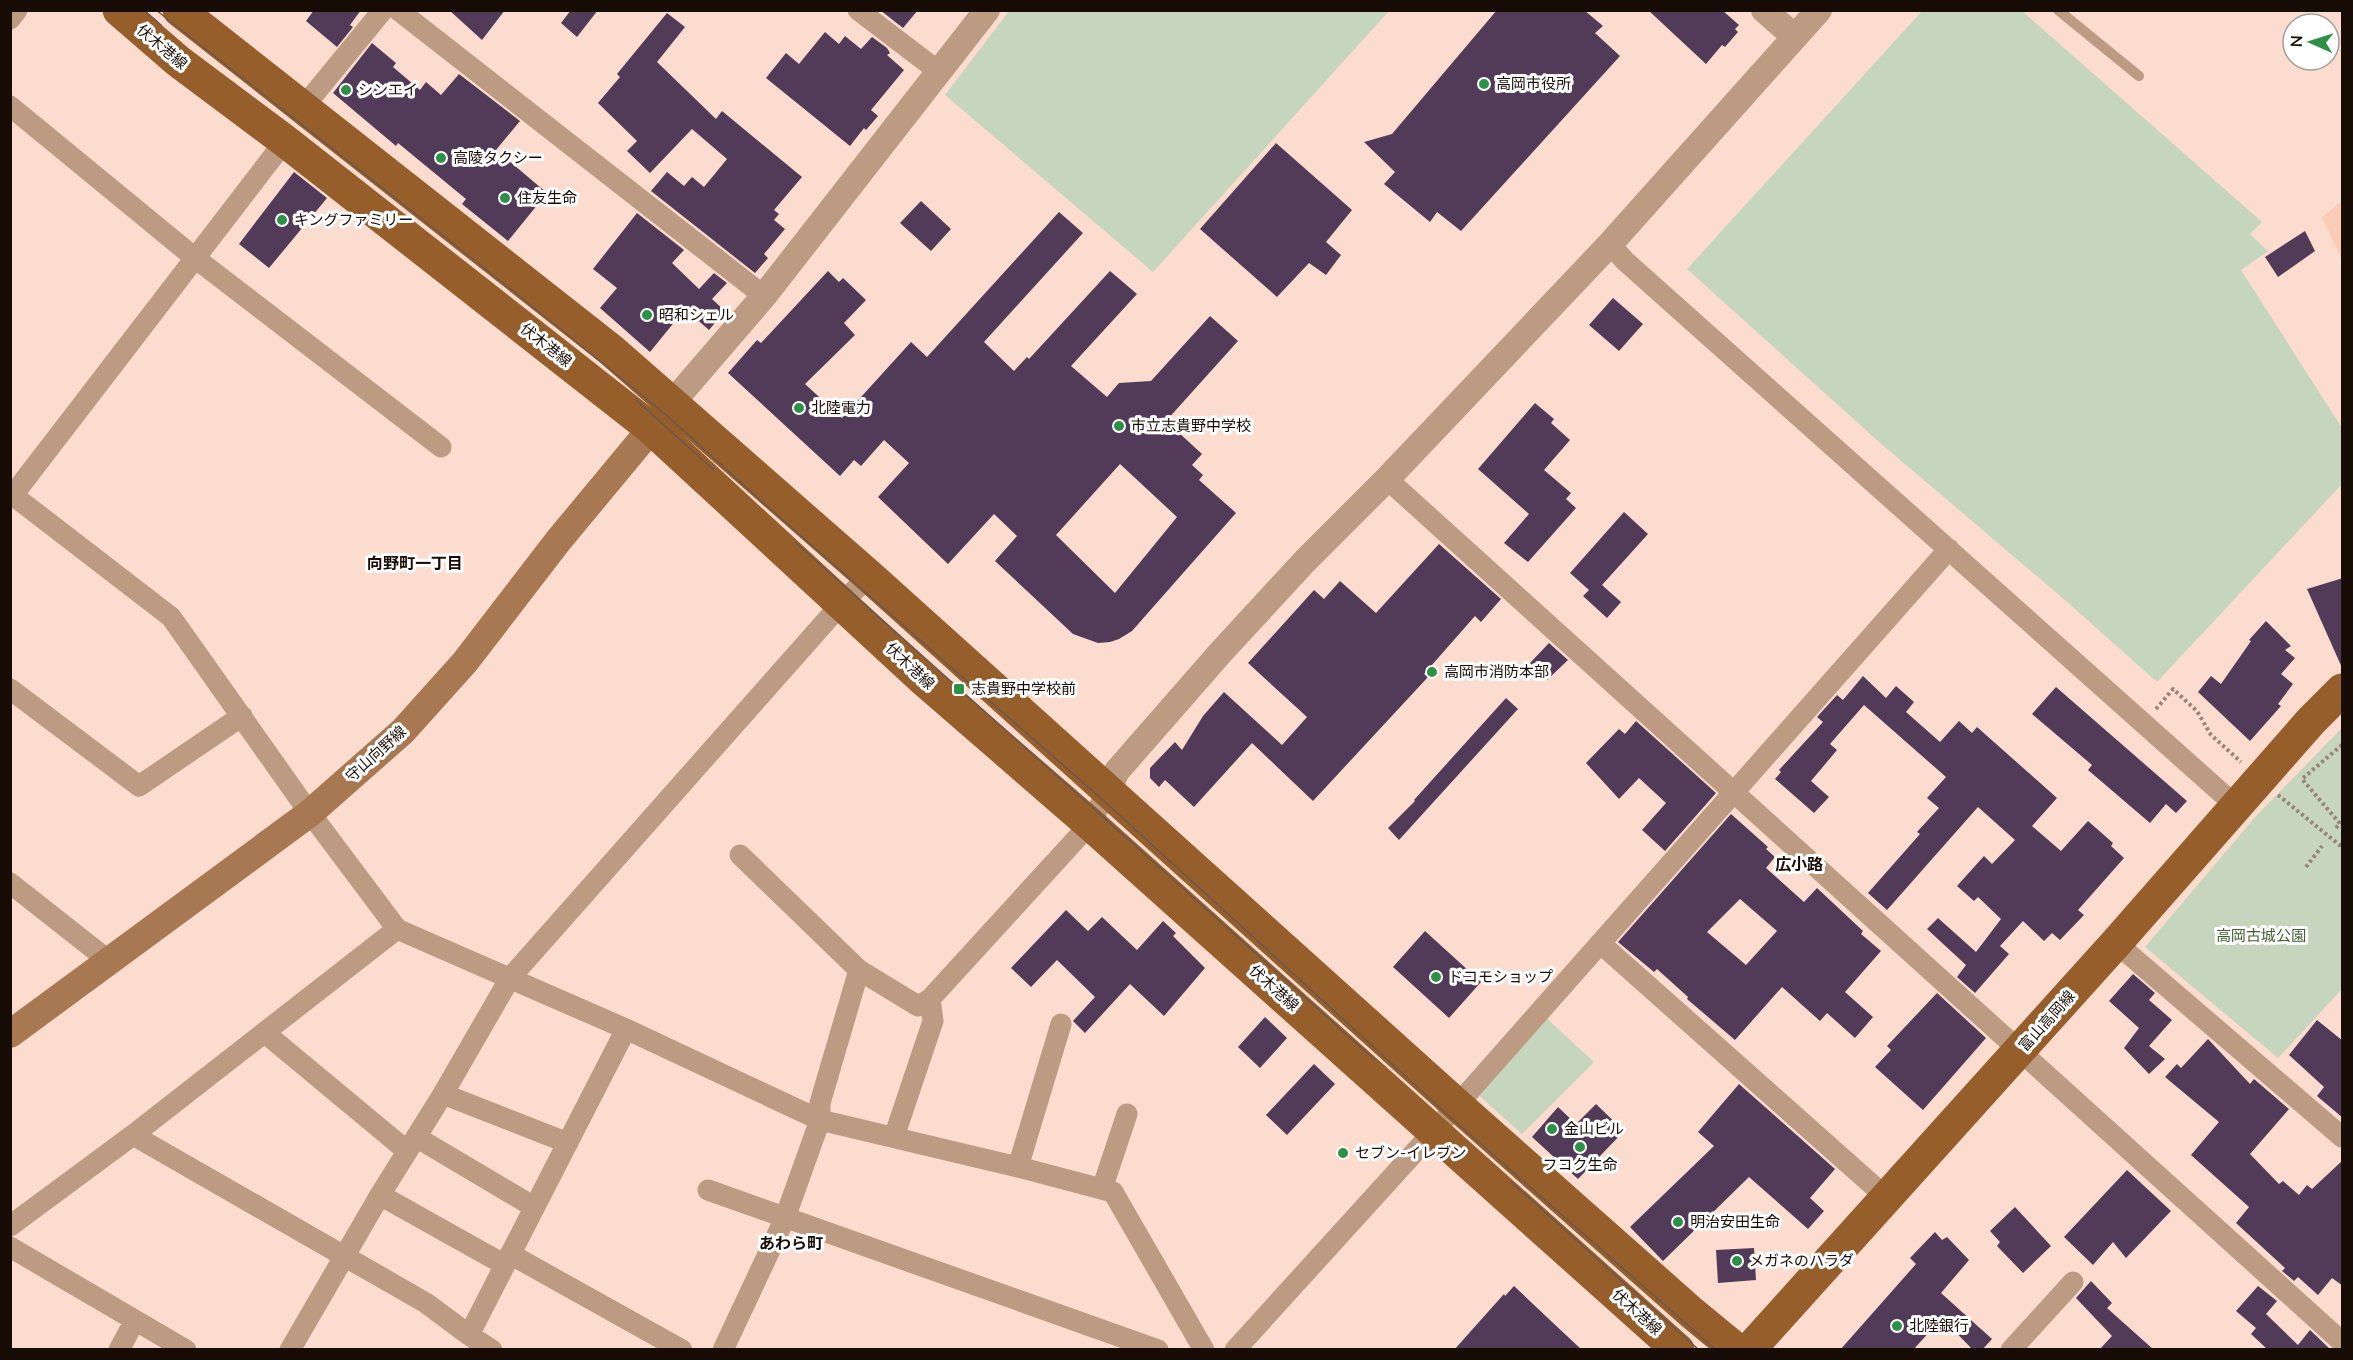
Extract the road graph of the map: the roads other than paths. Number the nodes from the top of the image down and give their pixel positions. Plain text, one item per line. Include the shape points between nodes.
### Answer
1 (17, 10) edge
2 (119, 10) edge
3 (179, 10) edge
4 (383, 10) edge
5 (398, 10) edge
6 (858, 10) edge
7 (987, 10) edge
8 (1764, 10) edge
9 (1819, 10) edge
10 (2058, 10) edge
11 (10, 19) edge
12 (1795, 37) junction
13 (939, 71) junction
14 (2139, 76) dead end
15 (310, 99) dead end
16 (10, 106) edge
17 (285, 141) junction
18 (1610, 244) junction
19 (195, 258) junction
20 (764, 296) junction
21 (672, 403) junction
22 (652, 429) junction
23 (441, 447) dead end
24 (1387, 479) junction
25 (12, 494) edge
26 (1949, 549) junction
27 (869, 576) junction
28 (842, 603) junction
29 (10, 689) edge
30 (2343, 690) edge
31 (242, 716) junction
32 (1107, 792) junction
33 (1733, 793) junction
34 (2235, 805) junction
35 (310, 813) junction
36 (1090, 824) junction
37 (740, 855) dead end
38 (10, 883) edge
39 (397, 929) junction
40 (1600, 943) junction
41 (2116, 943) junction
42 (109, 961) junction
43 (859, 970) junction
44 (510, 978) junction
45 (930, 999) junction
46 (1061, 1024) dead end
47 (626, 1029) junction
48 (265, 1033) junction
49 (10, 1034) edge
50 (2021, 1049) junction
51 (443, 1094) junction
52 (1455, 1104) junction
53 (1127, 1114) dead end
54 (820, 1120) junction
55 (1433, 1130) junction
56 (133, 1135) junction
57 (894, 1137) junction
58 (2343, 1137) edge
59 (568, 1143) junction
60 (412, 1144) junction
61 (1018, 1167) junction
62 (1102, 1189) junction
63 (708, 1190) dead end
64 (380, 1195) junction
65 (1886, 1197) junction
66 (534, 1207) junction
67 (785, 1218) junction
68 (10, 1226) edge
69 (10, 1247) edge
70 (344, 1258) junction
71 (508, 1259) junction
72 (2073, 1282) dead end
73 (135, 1320) junction
74 (468, 1335) junction
75 (2343, 1341) edge
76 (119, 1350) edge
77 (186, 1350) edge
78 (290, 1350) edge
79 (492, 1350) edge
80 (682, 1350) edge
81 (723, 1350) edge
82 (1158, 1350) edge
83 (1204, 1350) edge
84 (1235, 1350) edge
85 (1678, 1350) edge
86 (1737, 1350) edge
87 (1749, 1350) edge
88 (2011, 1350) edge

1 - 11 street
2 - 17 main road, 伏木港線 via 178,61
3 - 21 main road via 602,343
4 - 15 street
5 - 20 street
6 - 13 street
7 - 13 street
8 - 12 street
9 - 12 street
10 - 14 lane
12 - 18 street
13 - 20 street
16 - 19 street
17 - 19 street
17 - 22 main road, 伏木港線
18 - 24 street
18 - 26 street
19 - 23 street
19 - 25 street
20 - 21 street
21 - 22 main road, 守山向野線
21 - 27 main road
22 - 28 main road, 伏木港線
22 - 35 main road, 守山向野線 via 558,541 465,662 403,731
24 - 32 street via 1221,652 1118,771
24 - 33 street
25 - 31 street via 171,617
26 - 33 street
26 - 34 street
27 - 28 street
27 - 32 main road
28 - 36 main road, 伏木港線
28 - 44 street
29 - 31 street via 139,786
30 - 34 main road, 富山高岡線 via 2327,702
31 - 35 street
32 - 36 street
32 - 52 main road
33 - 40 street
33 - 50 street
34 - 41 main road, 富山高岡線
35 - 39 street
35 - 42 main road, 守山向野線
36 - 45 street
36 - 55 main road, 伏木港線
37 - 43 street
38 - 42 street
39 - 44 street
39 - 48 street
40 - 52 street
40 - 65 street
41 - 50 main road, 富山高岡線
41 - 58 street
42 - 49 main road, 守山向野線
43 - 45 street via 918,1006
43 - 54 street via 820,1103
44 - 47 street
44 - 51 street
45 - 57 street via 933,1021
46 - 61 street
47 - 54 street
47 - 59 street
48 - 56 street
48 - 60 street
50 - 65 main road, 富山高岡線
50 - 75 street
51 - 59 street
51 - 60 street
52 - 55 street
52 - 86 main road
53 - 62 street
54 - 57 street
54 - 67 street
55 - 84 street
55 - 85 main road, 伏木港線
56 - 68 street
56 - 70 street
57 - 61 street
59 - 66 street
60 - 64 street
60 - 66 street
61 - 62 street
62 - 83 street via 1113,1192
63 - 67 street
64 - 70 street
64 - 71 street
65 - 87 main road, 富山高岡線
66 - 71 street
67 - 81 street
67 - 82 street
69 - 73 street
70 - 74 street via 426,1303
70 - 78 street
71 - 74 street
71 - 80 street
72 - 88 street
73 - 76 street
73 - 77 street
74 - 79 street

